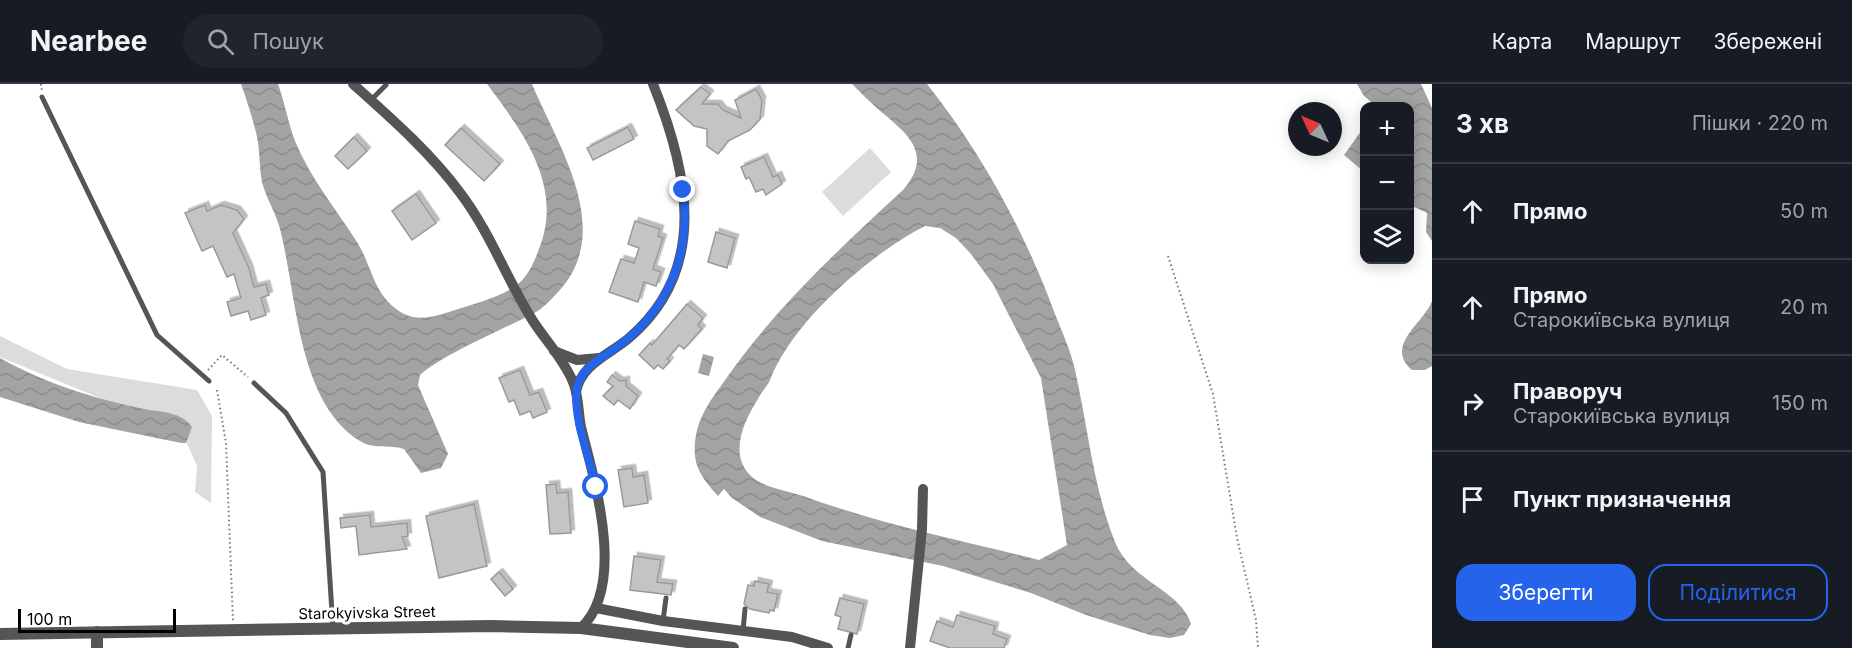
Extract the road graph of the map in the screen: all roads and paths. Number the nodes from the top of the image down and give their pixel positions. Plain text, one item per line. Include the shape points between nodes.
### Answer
1 (353, 84) edge
2 (652, 84) edge
3 (386, 85) edge
4 (42, 97) dead end
5 (371, 100) junction
6 (1168, 256) dead end
7 (554, 351) junction
8 (601, 357) junction
9 (203, 376) junction
10 (209, 381) dead end
11 (254, 383) joint
12 (217, 390) dead end
13 (578, 414) junction
14 (923, 489) dead end
15 (666, 598) dead end
16 (596, 608) junction
17 (745, 609) dead end
18 (663, 621) junction
19 (333, 628) junction
20 (581, 628) junction
21 (233, 630) junction
22 (743, 631) junction
23 (97, 632) junction
24 (0, 634) edge
25 (851, 635) dead end
26 (97, 648) edge
27 (733, 648) edge
28 (828, 648) edge
29 (848, 648) edge
30 (910, 648) edge
31 (1258, 648) edge

1 - 5 street
2 - 8 street via 683,190 684,246 672,279 654,309 633,334
3 - 5 lane
4 - 9 lane via 157,335
5 - 7 street via 461,194
6 - 31 path via 1213,394
7 - 8 street via 577,360
7 - 13 street via 573,382
8 - 13 street via 579,383
9 - 10 lane
9 - 11 path via 222,355
11 - 19 lane via 286,413 323,472
12 - 21 path via 226,443
13 - 16 street via 603,523 602,589
14 - 30 street
15 - 18 lane
16 - 18 street
16 - 20 street
17 - 22 lane
18 - 22 street
19 - 20 street, Starokyivska Street
19 - 21 street, Starokyivska Street
20 - 27 street, Starokyivska Street
21 - 23 street, Starokyivska Street
22 - 28 street via 792,637
23 - 24 street, Starokyivska Street
23 - 26 street
25 - 29 lane

